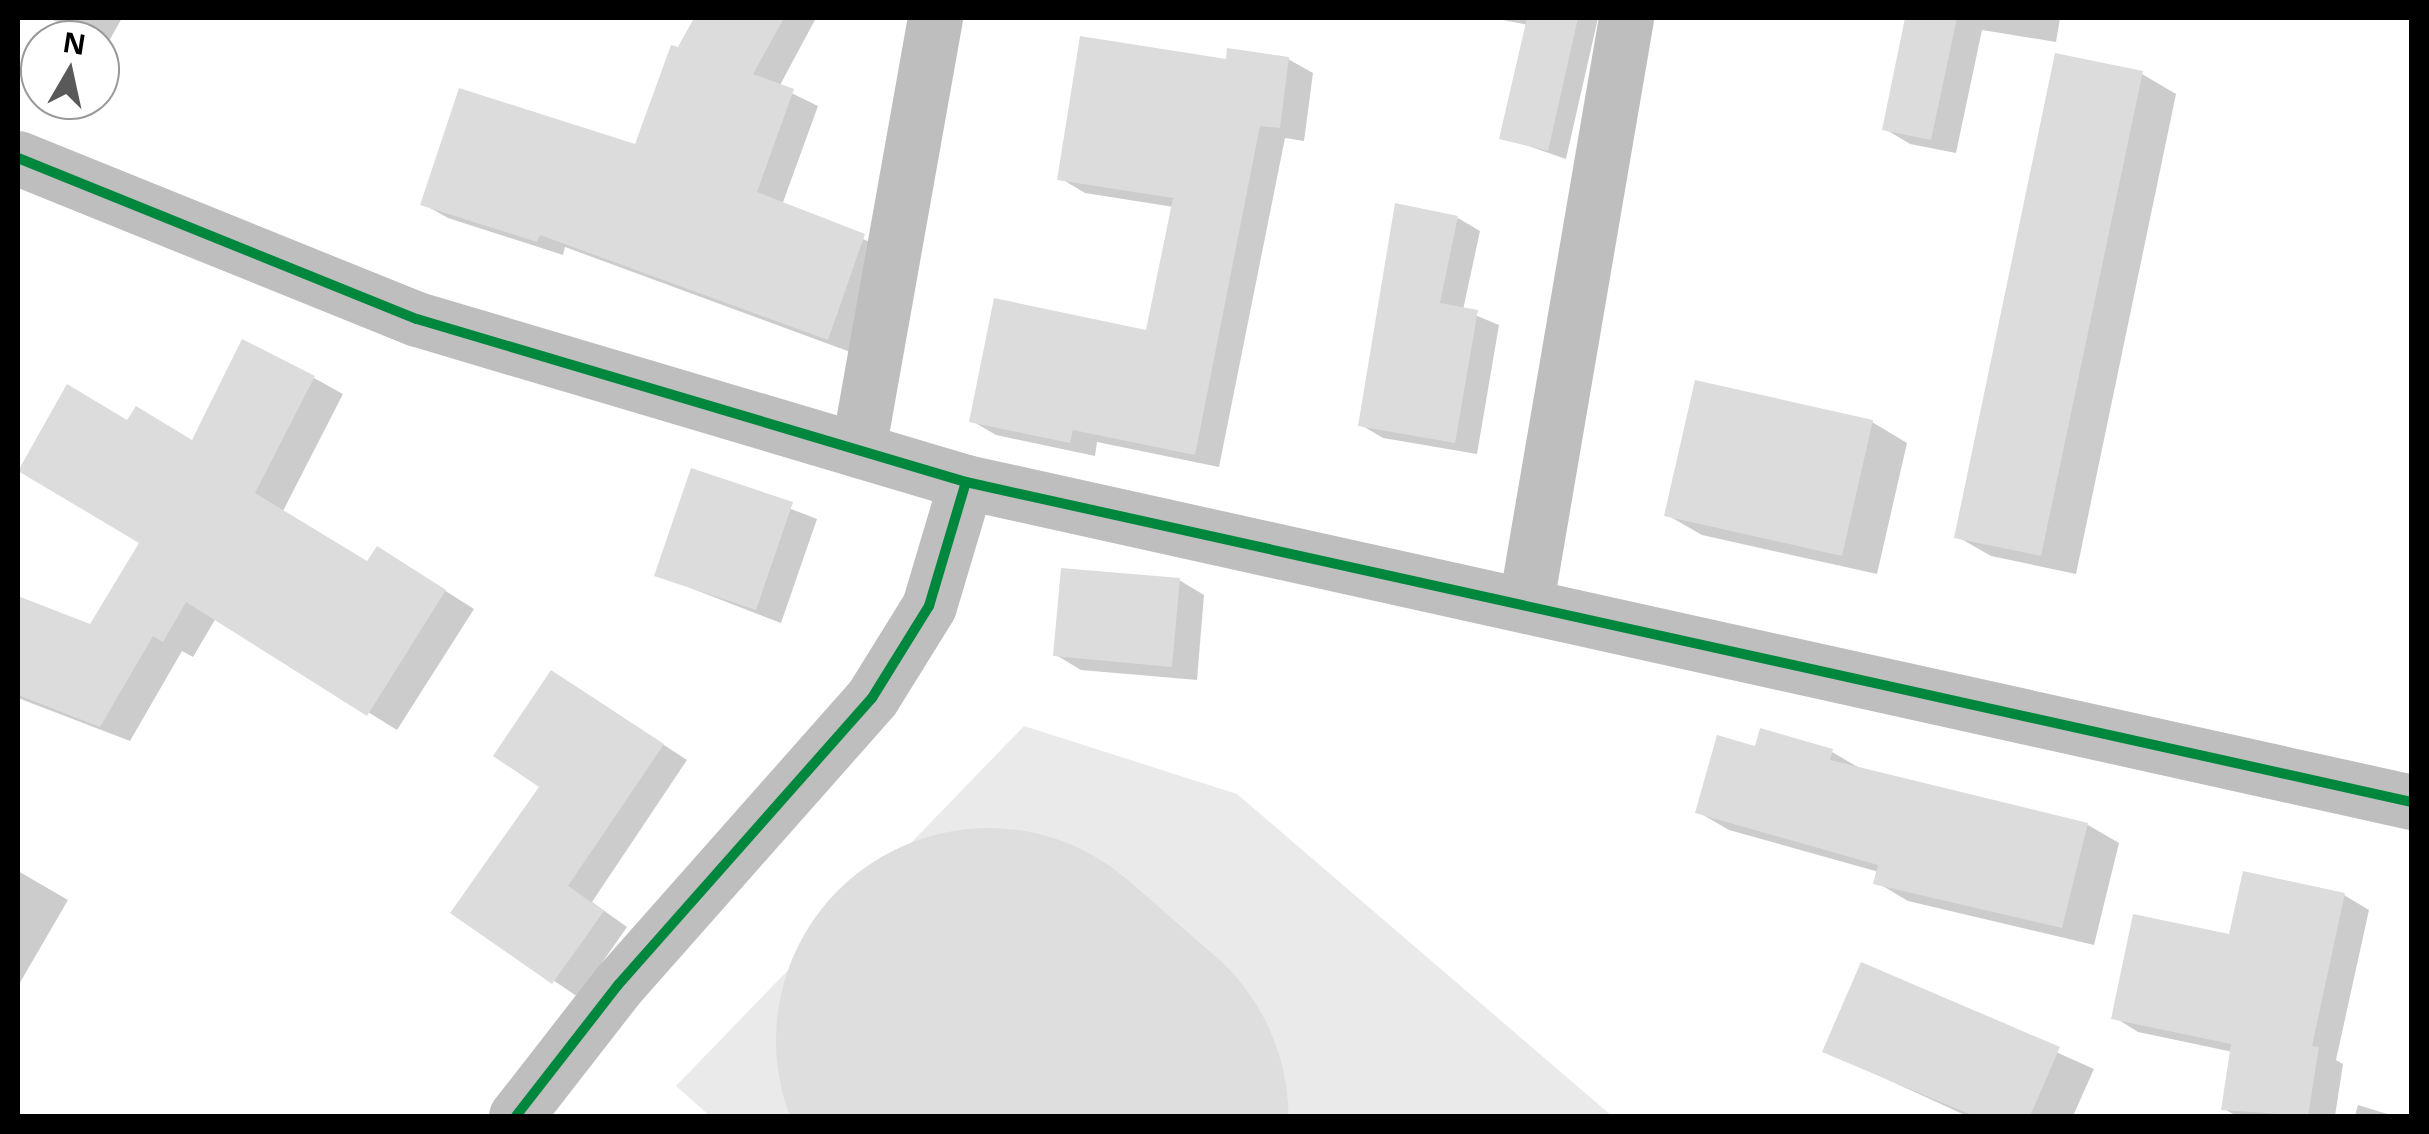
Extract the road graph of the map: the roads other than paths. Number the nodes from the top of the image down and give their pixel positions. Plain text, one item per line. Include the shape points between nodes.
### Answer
1 (936, 18) edge
2 (1626, 18) edge
3 (18, 158) edge
4 (858, 450) junction
5 (966, 482) junction
6 (1526, 602) junction
7 (2412, 802) edge
8 (516, 1116) edge

1 - 4 street
2 - 6 street
3 - 4 street via 417,318
4 - 5 street
5 - 6 street
5 - 8 street via 929,606 872,698 618,986
6 - 7 street

